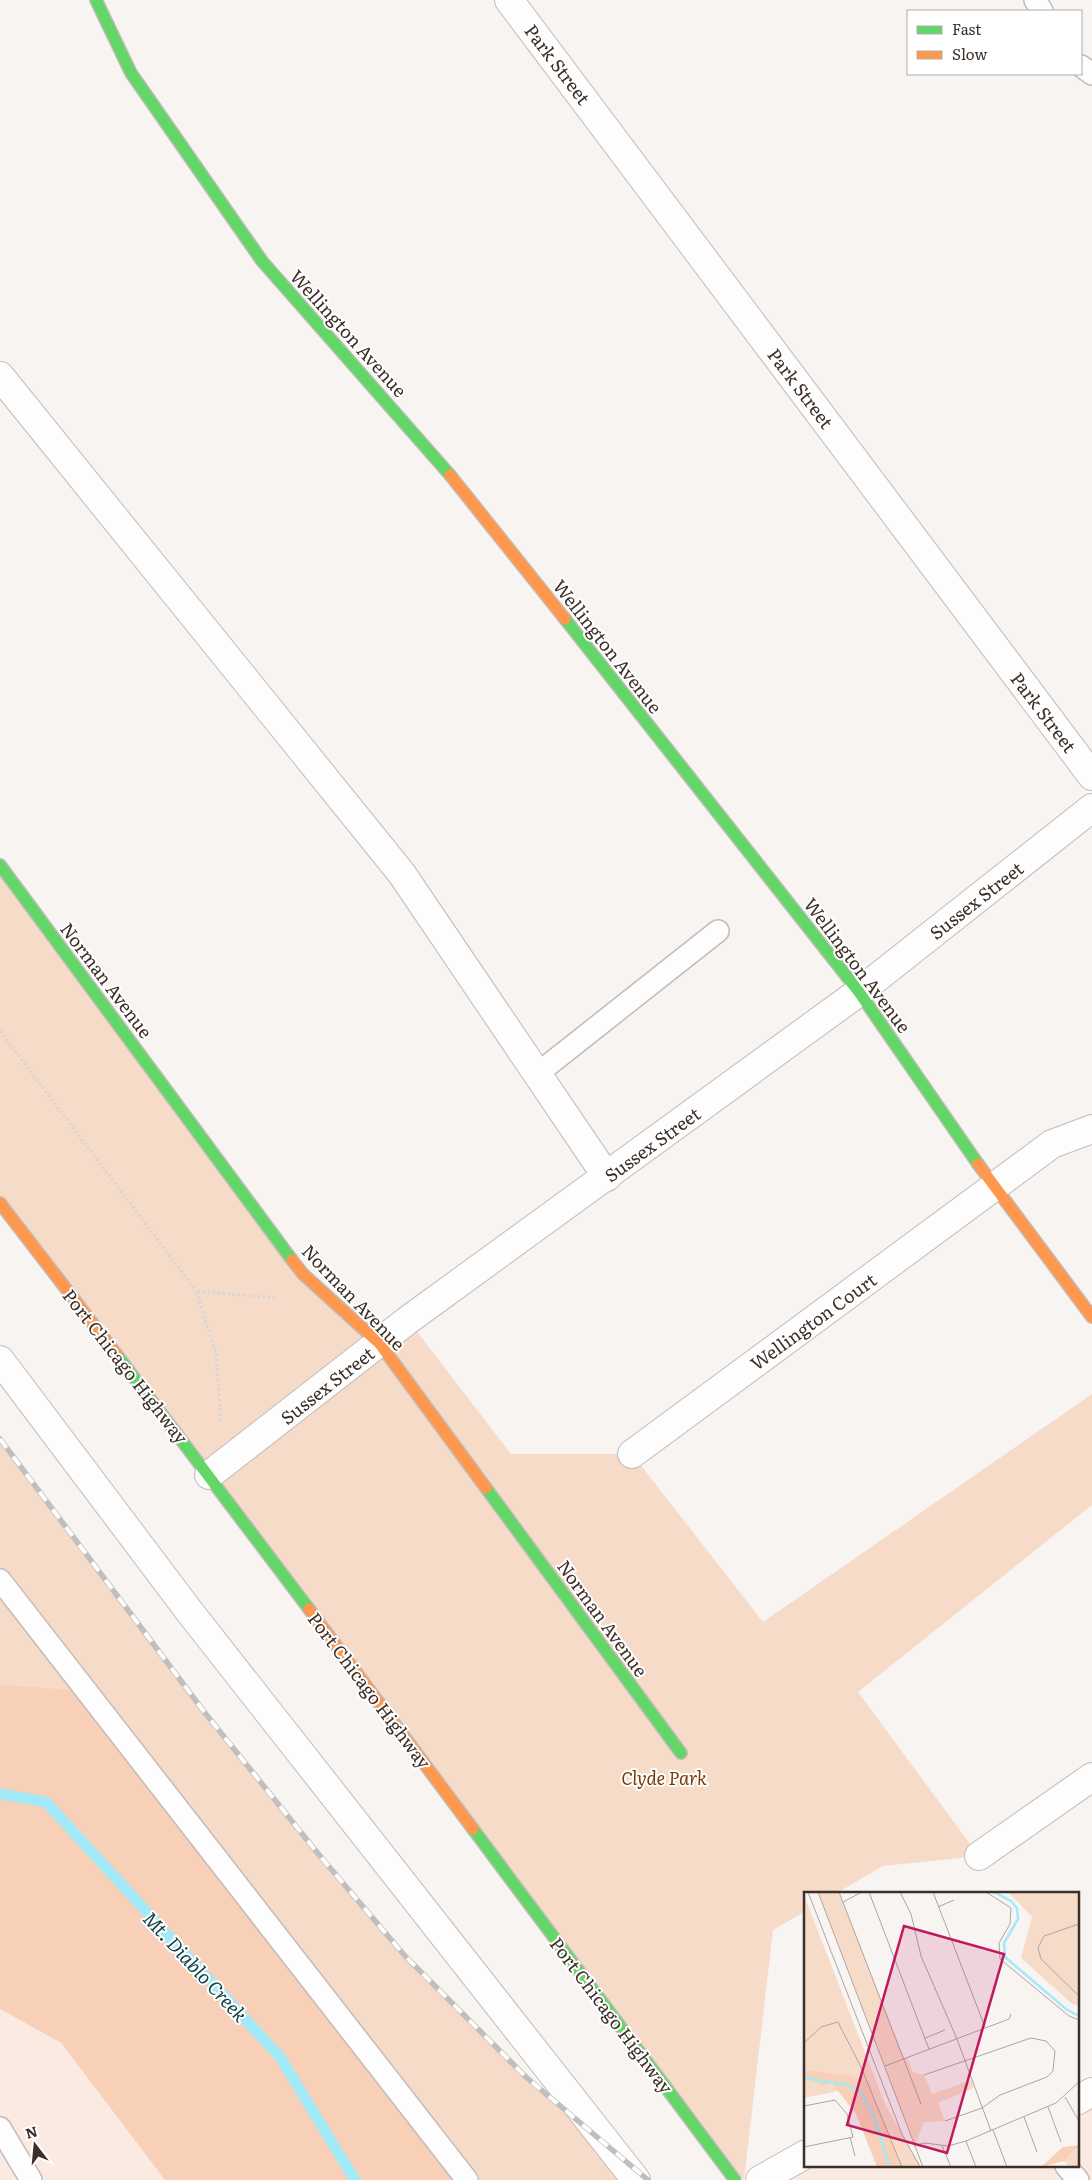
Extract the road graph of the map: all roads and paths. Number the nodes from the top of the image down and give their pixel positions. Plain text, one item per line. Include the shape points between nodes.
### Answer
1 (96, 0) edge
2 (509, 0) edge
3 (0, 376) edge
4 (1092, 776) edge
5 (1092, 808) edge
6 (0, 865) edge
7 (718, 931) dead end
8 (859, 992) junction
9 (0, 1031) edge
10 (537, 1074) junction
11 (1092, 1129) edge
12 (607, 1177) junction
13 (994, 1188) junction
14 (0, 1203) edge
15 (196, 1291) junction
16 (284, 1300) dead end
17 (1092, 1317) edge
18 (380, 1344) junction
19 (0, 1360) edge
20 (632, 1454) dead end
21 (217, 1469) junction
22 (0, 1580) edge
23 (681, 1753) dead end
24 (1092, 1777) edge
25 (979, 1856) dead end
26 (1092, 2092) edge
27 (1080, 2099) edge
28 (0, 2128) edge
29 (804, 2155) edge
30 (1068, 2168) edge
31 (31, 2180) edge
32 (467, 2180) edge
33 (636, 2180) edge
34 (735, 2180) edge
35 (760, 2180) edge
36 (1078, 2180) edge

1 - 8 street, Wellington Avenue via 131,73 262,261 433,453
2 - 4 street, Park Street
3 - 10 street via 402,874
5 - 8 street, Sussex Street
6 - 18 street, Norman Avenue via 303,1274
7 - 10 lane
8 - 12 street, Sussex Street
8 - 13 street, Wellington Avenue
9 - 15 path
10 - 12 street
11 - 13 street, Wellington Court via 1052,1144
12 - 18 street, Sussex Street via 408,1320
13 - 17 street, Wellington Avenue
13 - 20 street, Wellington Court
14 - 21 street, Port Chicago Highway
15 - 16 path
15 - 21 path via 216,1353
18 - 21 street, Sussex Street
18 - 23 street, Norman Avenue
19 - 33 street via 190,1611
21 - 34 street, Port Chicago Highway
22 - 32 lane
24 - 25 street
26 - 27 street
28 - 31 lane
29 - 35 street
30 - 36 lane

